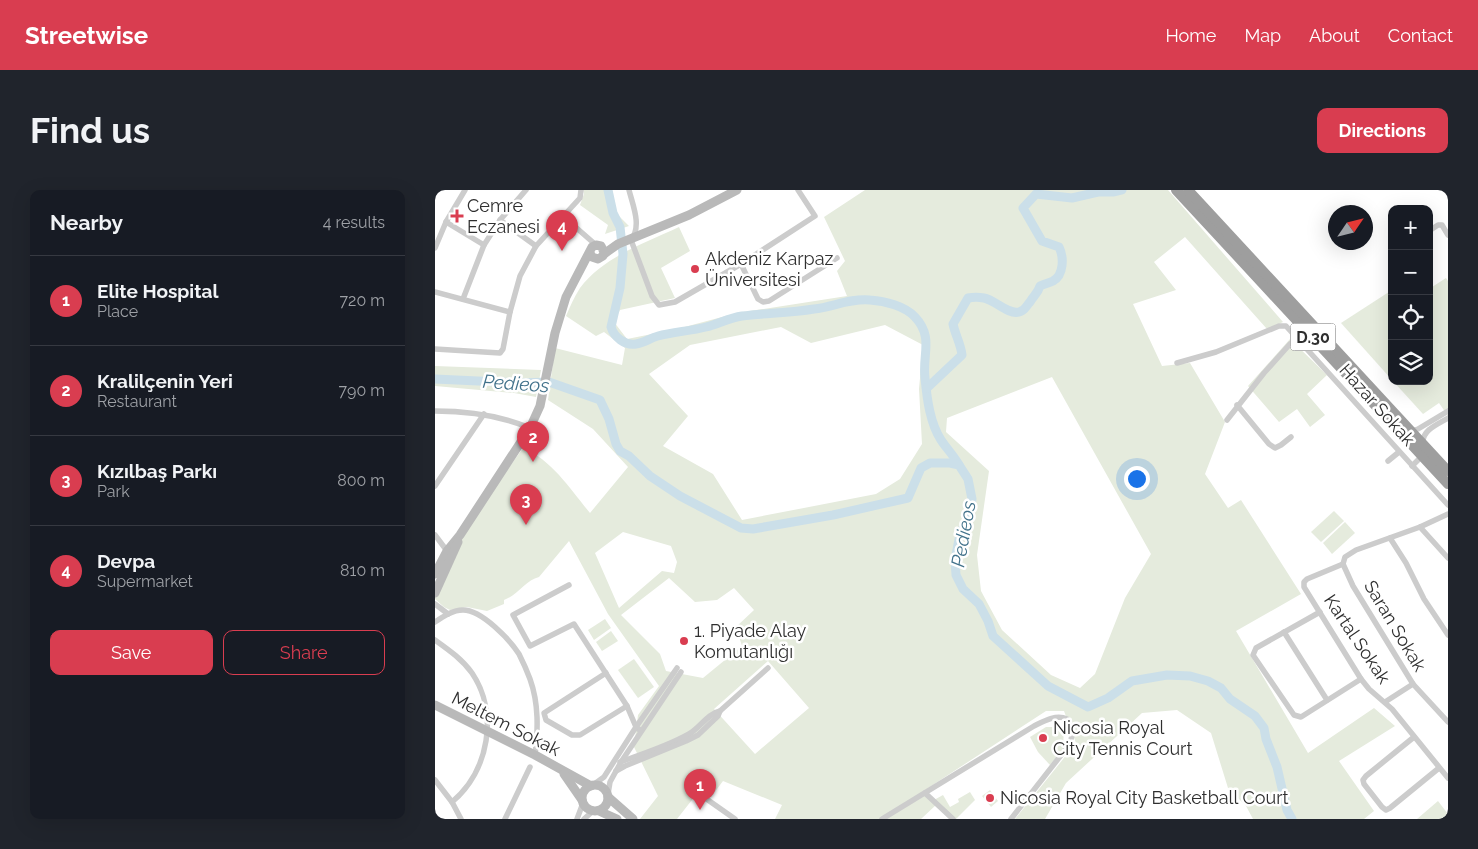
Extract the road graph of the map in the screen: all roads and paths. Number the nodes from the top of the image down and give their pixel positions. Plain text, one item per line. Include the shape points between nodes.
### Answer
1 (527, 190) edge
2 (581, 190) edge
3 (629, 190) edge
4 (737, 190) edge
5 (798, 190) edge
6 (1176, 190) edge
7 (1188, 190) edge
8 (463, 191) edge
9 (726, 193) edge
10 (564, 217) junction
11 (500, 220) junction
12 (446, 222) junction
13 (1433, 227) edge
14 (1448, 235) edge
15 (631, 240) junction
16 (618, 244) junction
17 (484, 245) junction
18 (536, 246) junction
19 (435, 248) edge
20 (594, 248) junction
21 (601, 256) junction
22 (837, 258) dead end
23 (741, 264) junction
24 (578, 275) junction
25 (435, 292) edge
26 (463, 299) junction
27 (510, 312) junction
28 (1297, 338) junction
29 (1315, 340) junction
30 (435, 349) edge
31 (1309, 351) junction
32 (1177, 363) dead end
33 (1237, 405) junction
34 (435, 411) edge
35 (1448, 411) edge
36 (484, 414) junction
37 (1448, 418) edge
38 (1227, 420) dead end
39 (530, 428) junction
40 (1412, 431) junction
41 (1291, 437) dead end
42 (1423, 443) junction
43 (1399, 452) junction
44 (1422, 456) junction
45 (1388, 461) dead end
46 (1412, 466) junction
47 (1448, 471) edge
48 (1448, 484) edge
49 (435, 486) edge
50 (1448, 505) edge
51 (1448, 514) edge
52 (1420, 527) junction
53 (460, 535) junction
54 (435, 536) edge
55 (1390, 538) junction
56 (447, 550) junction
57 (1448, 558) edge
58 (1343, 564) junction
59 (435, 574) edge
60 (569, 585) dead end
61 (435, 593) edge
62 (435, 604) edge
63 (1319, 612) junction
64 (448, 614) junction
65 (435, 622) edge
66 (1284, 632) junction
67 (1448, 635) edge
68 (435, 640) edge
69 (769, 668) dead end
70 (679, 670) dead end
71 (606, 673) junction
72 (1361, 679) junction
73 (1413, 684) junction
74 (1327, 700) junction
75 (1385, 702) junction
76 (435, 706) edge
77 (627, 706) junction
78 (720, 711) junction
79 (1448, 722) edge
80 (639, 729) junction
81 (488, 733) junction
82 (1414, 737) junction
83 (535, 755) junction
84 (621, 762) junction
85 (612, 764) junction
86 (530, 767) dead end
87 (1439, 768) junction
88 (561, 771) junction
89 (616, 771) junction
90 (1448, 778) edge
91 (435, 780) edge
92 (592, 786) junction
93 (925, 792) junction
94 (698, 793) dead end
95 (608, 795) junction
96 (452, 802) junction
97 (583, 802) junction
98 (596, 811) junction
99 (461, 819) edge
100 (505, 819) edge
101 (577, 819) edge
102 (585, 819) edge
103 (617, 819) edge
104 (633, 819) edge
105 (735, 819) edge
106 (881, 819) edge
107 (953, 819) edge
108 (1011, 819) edge

1 - 11 street
2 - 10 street via 580,198
3 - 15 street via 637,226
4 - 9 main road
5 - 23 street via 815,216
6 - 29 highway, D.30
7 - 40 highway, D.30
8 - 12 street
9 - 15 main road via 689,215
10 - 18 street
10 - 20 street
11 - 17 street
11 - 18 street
12 - 17 street
12 - 19 street
13 - 14 street via 1442,225
15 - 16 main road
15 - 23 street via 652,296 659,305 675,302
16 - 20 main road
16 - 21 main road
17 - 26 street
18 - 27 street via 521,276
20 - 21 main road via 592,257
20 - 24 main road via 585,258
21 - 24 main road
22 - 23 street via 763,302 758,299
24 - 39 main road via 560,315 540,406
25 - 26 street
26 - 27 street
27 - 30 street via 501,353
28 - 31 street, Hazar Sokak
28 - 32 street, Hazar Sokak via 1283,326
28 - 33 street
29 - 31 street
29 - 44 highway, D.30
31 - 43 street, Hazar Sokak
33 - 38 street
33 - 41 street via 1275,448
34 - 36 street
35 - 40 street
36 - 39 street
36 - 49 street
37 - 42 street via 1425,432
39 - 53 main road
40 - 42 highway, D.30
42 - 47 highway, D.30
43 - 45 street
43 - 46 street, Hazar Sokak
44 - 46 street
44 - 48 highway, D.30
46 - 50 street, Hazar Sokak
51 - 52 street
52 - 55 street
52 - 57 street
53 - 56 main road
53 - 61 main road
54 - 56 street
55 - 58 street via 1357,550 1345,557
55 - 67 street
56 - 59 main road
58 - 63 street, Kartal Sokak via 1304,582
58 - 73 street, Saran Sokak
60 - 71 street via 513,615 530,646 574,624
62 - 64 street
63 - 66 street
63 - 72 street, Kartal Sokak
64 - 65 street
64 - 83 street via 464,610 477,613 490,622 519,654 535,703 538,729
66 - 74 street
66 - 74 street via 1256,648 1253,655 1294,714 1301,717
68 - 81 street via 457,656 478,682 484,699
69 - 78 street
70 - 80 street
71 - 77 street
71 - 77 street via 544,713 545,720 572,734 580,734
72 - 74 street
72 - 75 street, Kartal Sokak
73 - 75 street
73 - 79 street, Saran Sokak
75 - 82 street, Kartal Sokak
76 - 81 main road, Meltem Sokak
77 - 80 street
78 - 84 street via 686,736
78 - 89 street via 697,735
80 - 84 street
80 - 85 street
81 - 83 main road, Meltem Sokak
81 - 96 street via 480,764
82 - 87 street, Kartal Sokak
82 - 87 street via 1363,780 1382,807 1390,808
83 - 88 main road, Meltem Sokak
84 - 85 street
84 - 89 street
85 - 92 street via 604,777
86 - 100 street
87 - 90 street, Kartal Sokak
88 - 92 main road, Meltem Sokak
88 - 97 main road, Meltem Sokak
89 - 95 street
91 - 96 street
92 - 95 main road via 600,786
92 - 97 main road via 585,791
93 - 106 street
93 - 107 street
93 - 108 street via 1045,720 1061,716 1067,719 1072,736 1069,745
94 - 105 street
95 - 98 main road via 606,805
95 - 104 main road
96 - 99 street
97 - 98 main road
97 - 101 street
98 - 102 street
98 - 103 main road

